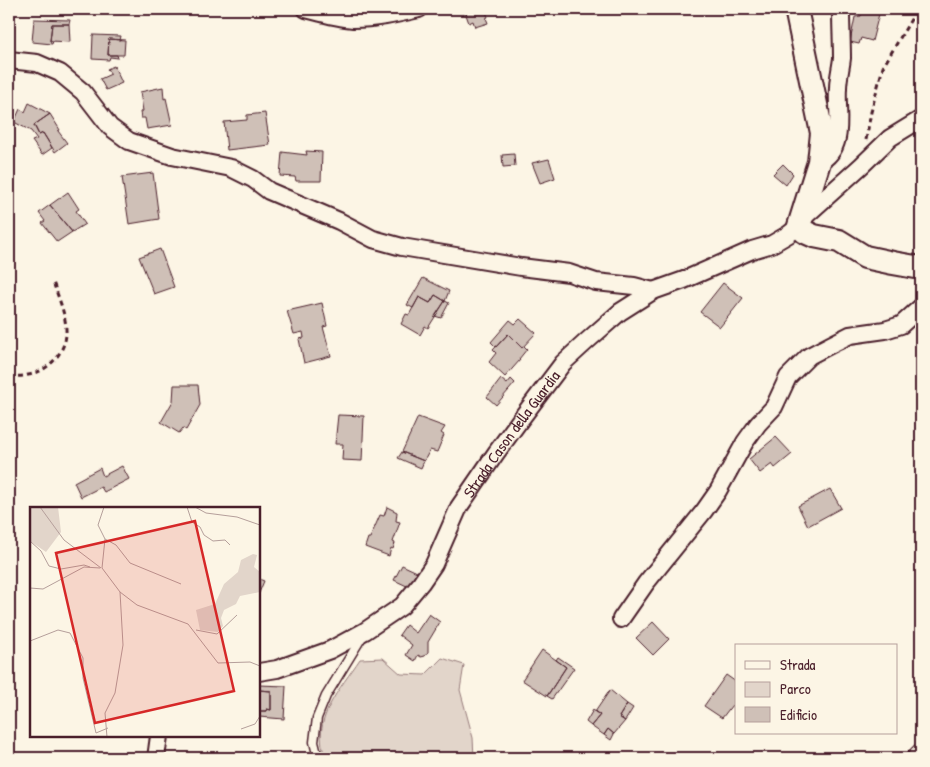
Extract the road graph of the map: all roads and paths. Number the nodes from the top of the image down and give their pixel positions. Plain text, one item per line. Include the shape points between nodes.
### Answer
1 (306, 9) edge
2 (420, 9) edge
3 (796, 9) edge
4 (842, 9) edge
5 (917, 9) edge
6 (9, 60) edge
7 (921, 119) edge
8 (819, 162) junction
9 (861, 166) junction
10 (800, 223) junction
11 (921, 268) edge
12 (53, 282) dead end
13 (653, 291) junction
14 (921, 307) edge
15 (9, 376) edge
16 (621, 619) dead end
17 (365, 631) junction
18 (260, 672) edge
19 (159, 737) edge
20 (921, 752) edge
21 (156, 758) edge
22 (318, 758) edge
23 (915, 758) edge

1 - 2 street via 352,19 383,17
3 - 8 street via 822,133
4 - 8 street via 838,135 830,155
5 - 9 path via 884,67
6 - 13 street via 37,63 60,73 82,92 110,127 129,141 172,156 231,168 268,191 373,239 402,247 569,273 596,282
7 - 9 street, Strada Cason della Guardia via 890,138
8 - 10 street
9 - 10 street, Strada Cason della Guardia
10 - 11 street via 805,232 839,241 865,257
10 - 13 street, Strada Cason della Guardia via 772,244
12 - 15 path via 63,312 64,344 46,368 29,375
13 - 17 street, Strada Cason della Guardia via 620,312 563,363 459,507 434,564 420,584 402,606
14 - 16 street via 901,325 850,335 809,356 788,377 774,407 745,442 718,492
17 - 18 street, Strada Cason della Guardia via 330,650
17 - 22 lane via 317,718 314,742
19 - 21 street
20 - 23 street

